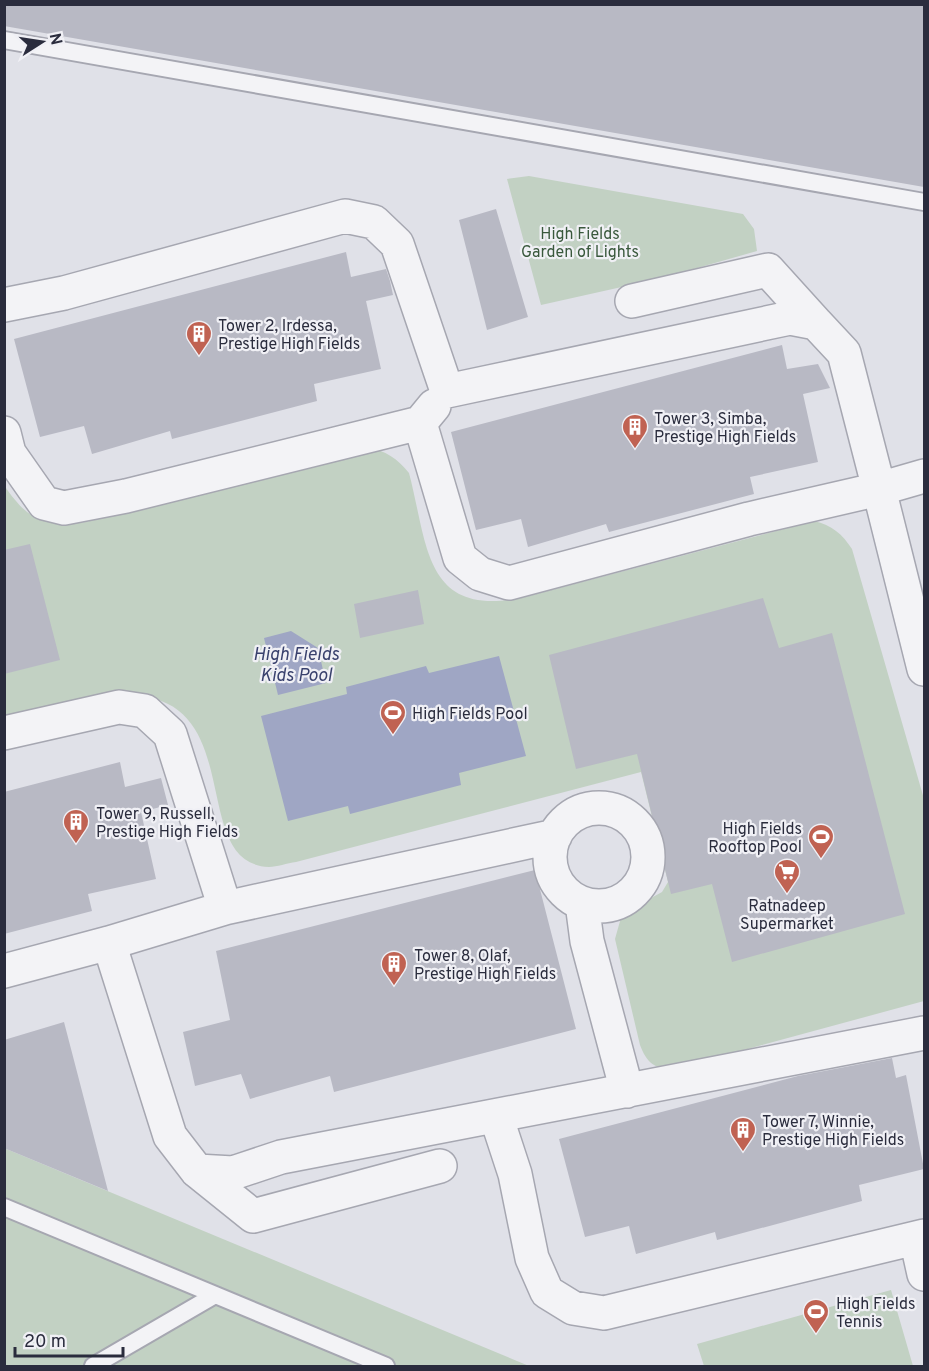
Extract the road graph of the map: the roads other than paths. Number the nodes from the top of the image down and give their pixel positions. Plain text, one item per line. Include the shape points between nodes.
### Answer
1 (4, 40) edge
2 (924, 202) edge
3 (632, 301) dead end
4 (4, 305) edge
5 (816, 323) junction
6 (447, 391) junction
7 (420, 423) junction
8 (4, 433) edge
9 (924, 476) edge
10 (879, 489) junction
11 (924, 669) edge
12 (4, 733) edge
13 (555, 836) junction
14 (582, 903) junction
15 (225, 908) junction
16 (109, 943) junction
17 (4, 971) edge
18 (924, 1033) edge
19 (627, 1091) junction
20 (496, 1116) junction
21 (440, 1166) dead end
22 (197, 1171) junction
23 (4, 1207) edge
24 (920, 1237) edge
25 (924, 1274) edge
26 (215, 1295) junction
27 (93, 1366) edge
28 (386, 1366) edge

1 - 2 lane
3 - 5 street via 768,270
4 - 6 street via 64,293 345,216 374,222 397,244
5 - 6 street via 790,318
5 - 10 street via 844,353
6 - 7 street
7 - 8 street via 64,508 44,503 9,453
7 - 10 street via 460,558 480,574 509,583 748,519
9 - 10 street
10 - 11 street
12 - 15 street via 119,707 145,711 170,734
13 - 14 street via 551,868 563,889
13 - 14 street via 573,815 604,808 620,812 643,835 648,867 633,893 609,905
13 - 15 street
14 - 19 street via 587,941
15 - 16 street
16 - 17 street
16 - 22 street via 170,1136
18 - 19 street
19 - 20 street
20 - 22 street via 281,1157 233,1173
20 - 24 street via 515,1174 532,1258 546,1292 573,1308 604,1313
21 - 22 street via 253,1216
23 - 26 lane
24 - 25 street
26 - 27 lane
26 - 28 lane

